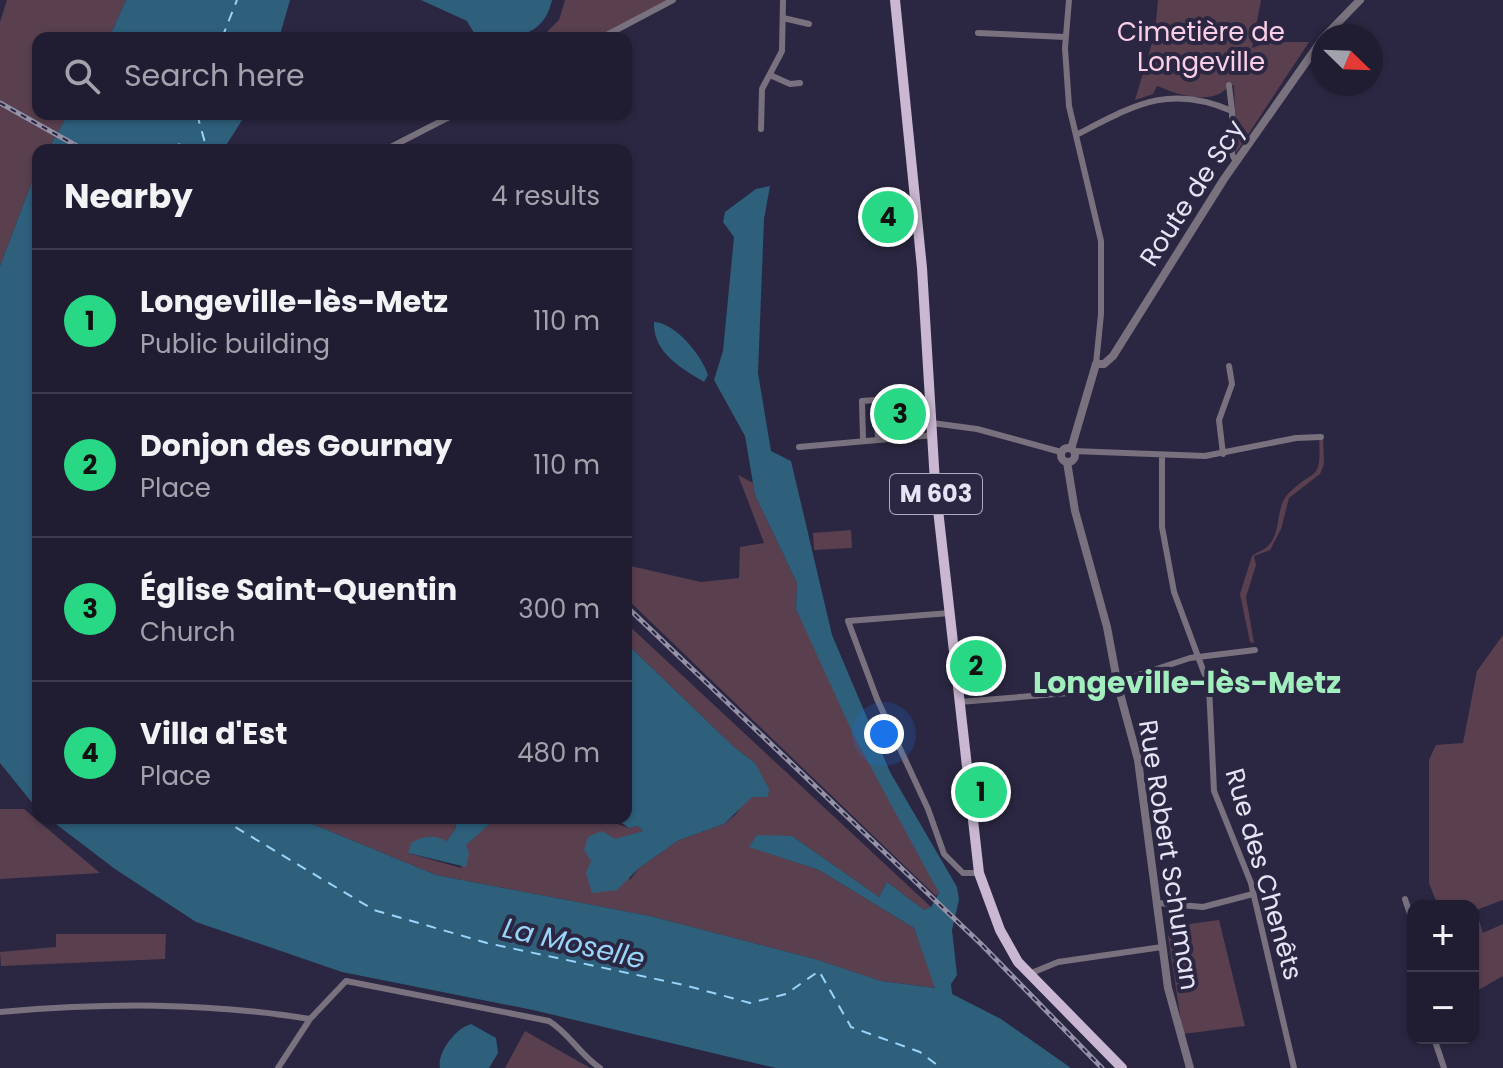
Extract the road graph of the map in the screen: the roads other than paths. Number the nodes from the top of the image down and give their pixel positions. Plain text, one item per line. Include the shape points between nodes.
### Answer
1 (673, 0) edge
2 (783, 0) edge
3 (895, 0) edge
4 (1069, 0) edge
5 (1360, 0) edge
6 (783, 18) junction
7 (809, 24) dead end
8 (1337, 24) edge
9 (612, 32) edge
10 (978, 33) dead end
11 (1065, 37) junction
12 (1311, 55) edge
13 (770, 75) junction
14 (800, 83) dead end
15 (1229, 85) dead end
16 (1232, 111) junction
17 (443, 120) edge
18 (761, 129) dead end
19 (1076, 135) junction
20 (397, 144) edge
21 (1236, 162) junction
22 (1096, 364) junction
23 (1229, 366) dead end
24 (933, 429) junction
25 (1321, 437) dead end
26 (863, 439) junction
27 (878, 439) junction
28 (799, 447) dead end
29 (1069, 451) junction
30 (1223, 454) junction
31 (1162, 456) junction
32 (950, 613) junction
33 (1255, 650) dead end
34 (1199, 657) junction
35 (1118, 684) junction
36 (959, 702) junction
37 (979, 873) junction
38 (1253, 894) junction
39 (1405, 899) dead end
40 (1157, 903) junction
41 (1407, 905) edge
42 (1162, 947) junction
43 (1029, 975) junction
44 (0, 1012) edge
45 (310, 1019) junction
46 (1436, 1044) edge
47 (278, 1068) edge
48 (600, 1068) edge
49 (1122, 1068) edge
50 (1190, 1068) edge
51 (1294, 1068) edge
52 (1444, 1068) edge

1 - 9 street
2 - 6 street
3 - 24 main road, M 603
4 - 11 street
5 - 8 street, Route de Scy
6 - 7 street
6 - 13 street via 782,51
10 - 11 street
11 - 19 street
12 - 21 street, Route de Scy
13 - 14 street
13 - 18 street via 762,89
15 - 16 street
16 - 19 street via 1201,100 1156,99
16 - 21 street
17 - 20 street
19 - 22 street via 1100,232
21 - 22 street, Route de Scy via 1113,356
22 - 29 street
23 - 30 street via 1232,384 1219,420
24 - 27 street
24 - 29 street via 977,429
24 - 32 main road, M 603
25 - 30 street
26 - 27 street
26 - 27 street via 862,401 876,400
26 - 28 street
29 - 31 street
29 - 35 street, Rue Robert Schuman via 1062,459 1067,462
30 - 31 street
31 - 34 street, Rue des Chenêts via 1162,527 1174,592
32 - 36 main road, M 603
32 - 37 street via 848,621 944,854 963,873
33 - 34 street
34 - 35 street
34 - 38 street, Rue des Chenêts via 1209,686 1214,791
35 - 36 street via 1094,691
35 - 40 street, Rue Robert Schuman via 1144,791
36 - 37 main road, M 603
37 - 43 main road, M 603 via 1008,947
38 - 40 street via 1203,907
38 - 51 street, Rue des Chenêts
39 - 41 street
40 - 42 street, Rue Robert Schuman
42 - 43 street via 1058,962
42 - 50 street, Rue Robert Schuman
43 - 49 main road, M 603
44 - 45 street via 215,1005
45 - 47 street
45 - 48 street via 346,981 549,1021
46 - 52 street

